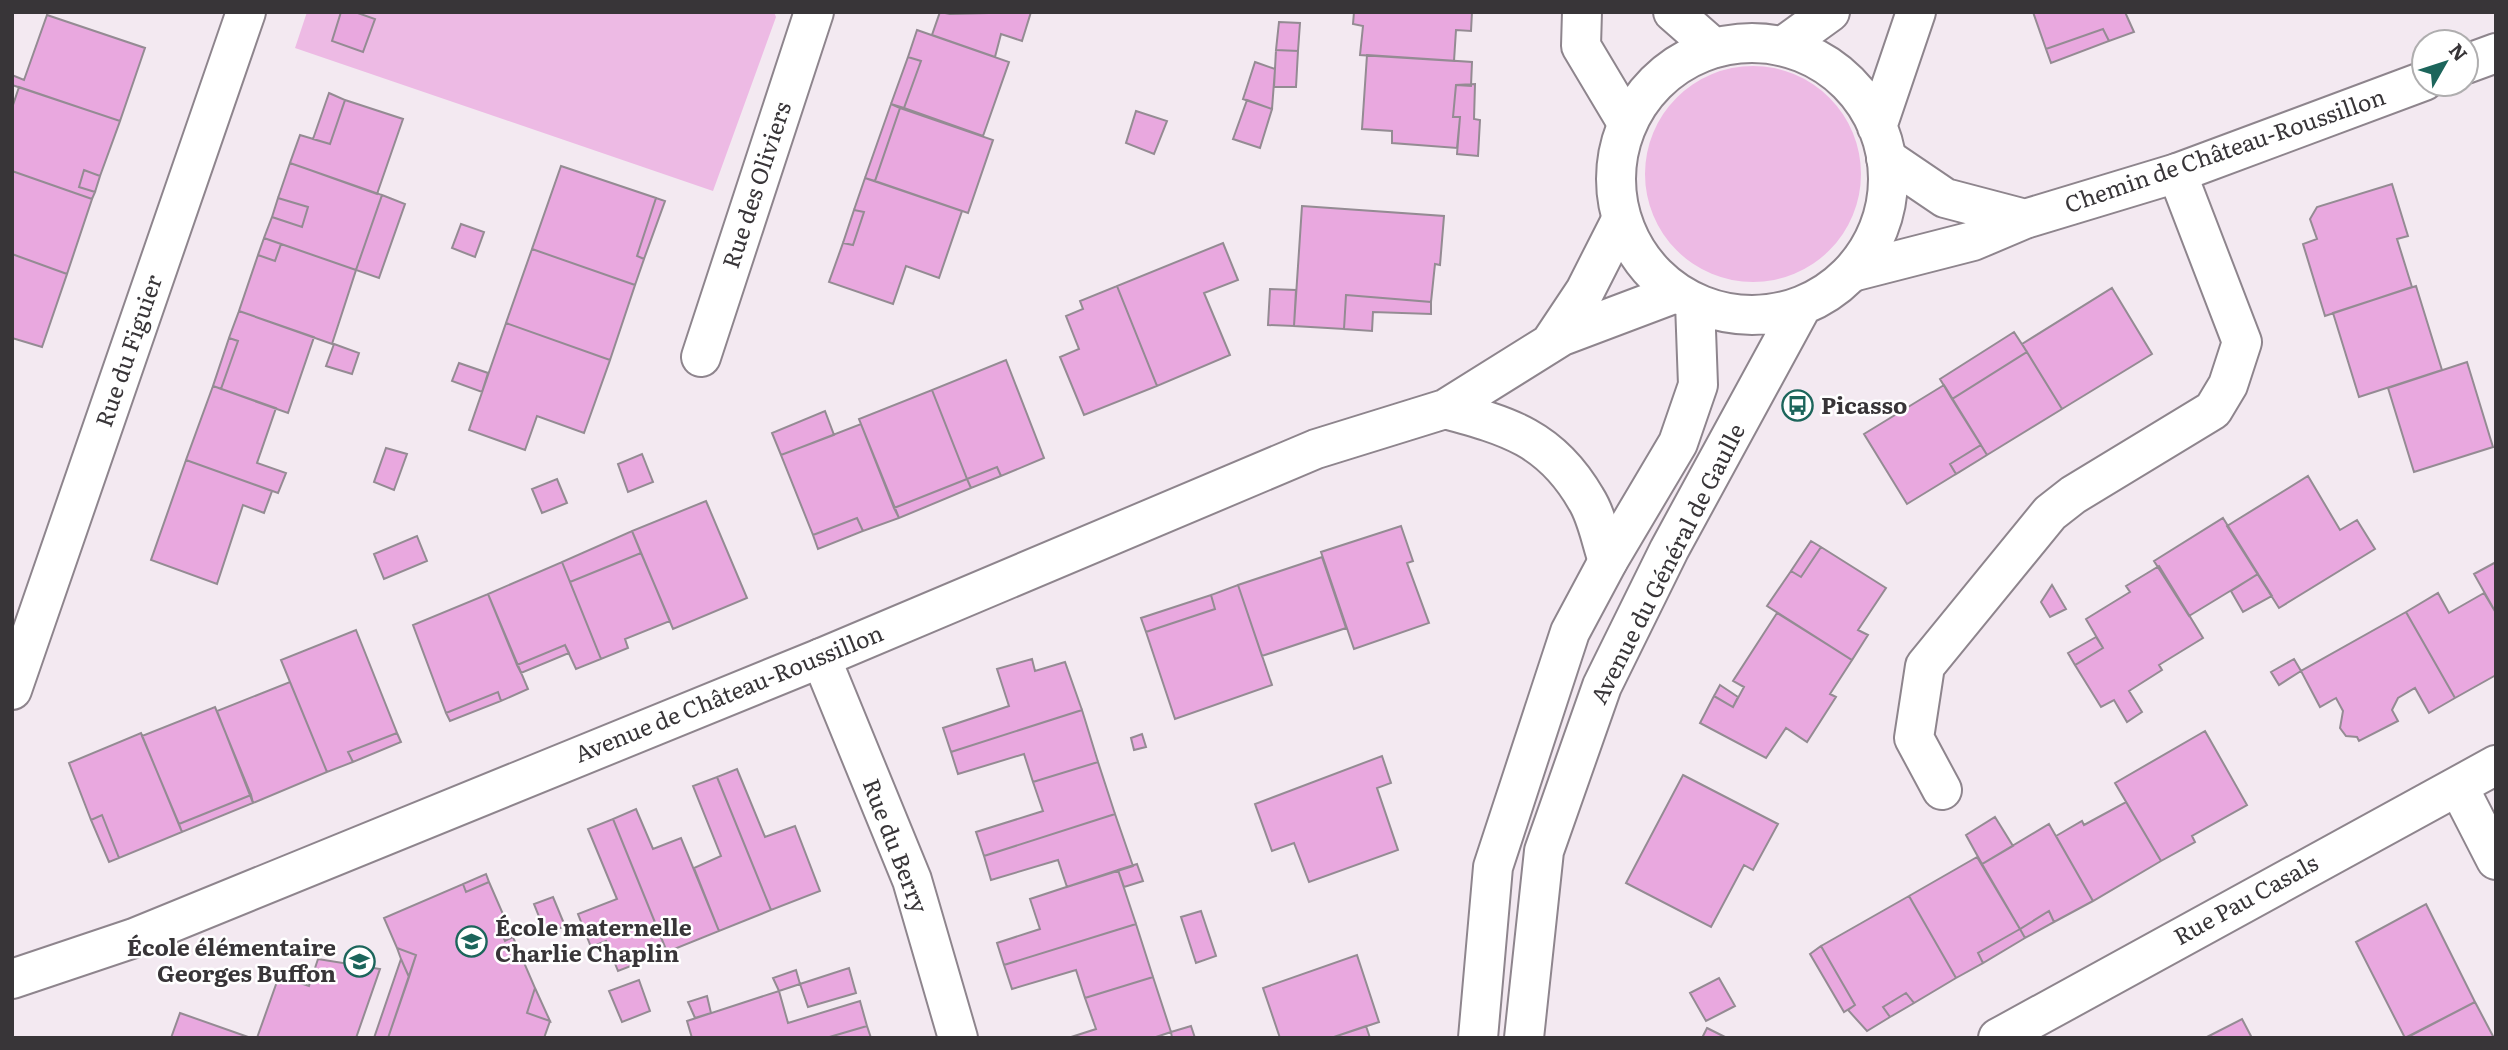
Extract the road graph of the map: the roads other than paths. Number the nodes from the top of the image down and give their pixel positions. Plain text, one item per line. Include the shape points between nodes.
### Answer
1 (246, 12) edge
2 (814, 12) edge
3 (1582, 12) edge
4 (1673, 12) edge
5 (1830, 12) edge
6 (1916, 12) edge
7 (1783, 46) junction
8 (1714, 48) junction
9 (2410, 86) edge
10 (1627, 122) junction
11 (1882, 143) junction
12 (2177, 173) junction
13 (2025, 219) junction
14 (1621, 220) junction
15 (1852, 272) junction
16 (1686, 298) junction
17 (1802, 306) junction
18 (1550, 344) junction
19 (701, 357) dead end
20 (1445, 409) junction
21 (1608, 561) junction
22 (821, 658) junction
23 (16, 666) edge
24 (2496, 765) edge
25 (2458, 786) junction
26 (1942, 790) dead end
27 (2496, 860) edge
28 (12, 979) edge
29 (2052, 1024) edge
30 (958, 1038) edge
31 (1478, 1038) edge
32 (1524, 1038) edge
33 (1998, 1038) edge

1 - 23 street, Rue du Figuier
2 - 19 street, Rue des Oliviers
3 - 10 street via 1581,46
4 - 8 street
5 - 7 street
6 - 11 street
7 - 8 street via 1749,43
7 - 11 street via 1840,75 1862,99
8 - 10 street via 1678,64 1648,89
9 - 12 street, Chemin de Château-Roussillon
10 - 14 street via 1616,176
11 - 13 street via 1945,198
11 - 15 street via 1887,199 1875,238
12 - 13 street, Chemin de Château-Roussillon
12 - 26 street via 2242,342 2228,385 2213,410 2050,513 1925,666 1914,738
13 - 15 street, Chemin de Château-Roussillon via 1973,241
14 - 16 street via 1642,261
14 - 18 street, Avenue de Château-Roussillon via 1585,291
15 - 17 street via 1829,292
16 - 17 street via 1743,315 1767,315
16 - 18 street, Avenue de Château-Roussillon via 1633,307
16 - 21 street, Avenue du Général de Gaulle via 1698,385 1678,443
17 - 32 street, Avenue du Général de Gaulle via 1669,550 1602,686 1544,850
18 - 20 street, Avenue de Château-Roussillon
20 - 21 street via 1499,424 1553,453 1587,500
20 - 22 street, Avenue de Château-Roussillon via 1316,449
21 - 31 street, Avenue du Général de Gaulle via 1570,632 1493,867
22 - 28 street, Avenue de Château-Roussillon via 134,938
22 - 30 street, Rue du Berry via 912,880
24 - 25 street, Rue Pau Casals
25 - 27 street
25 - 29 street, Rue Pau Casals
29 - 33 street, Rue Pau Casals

